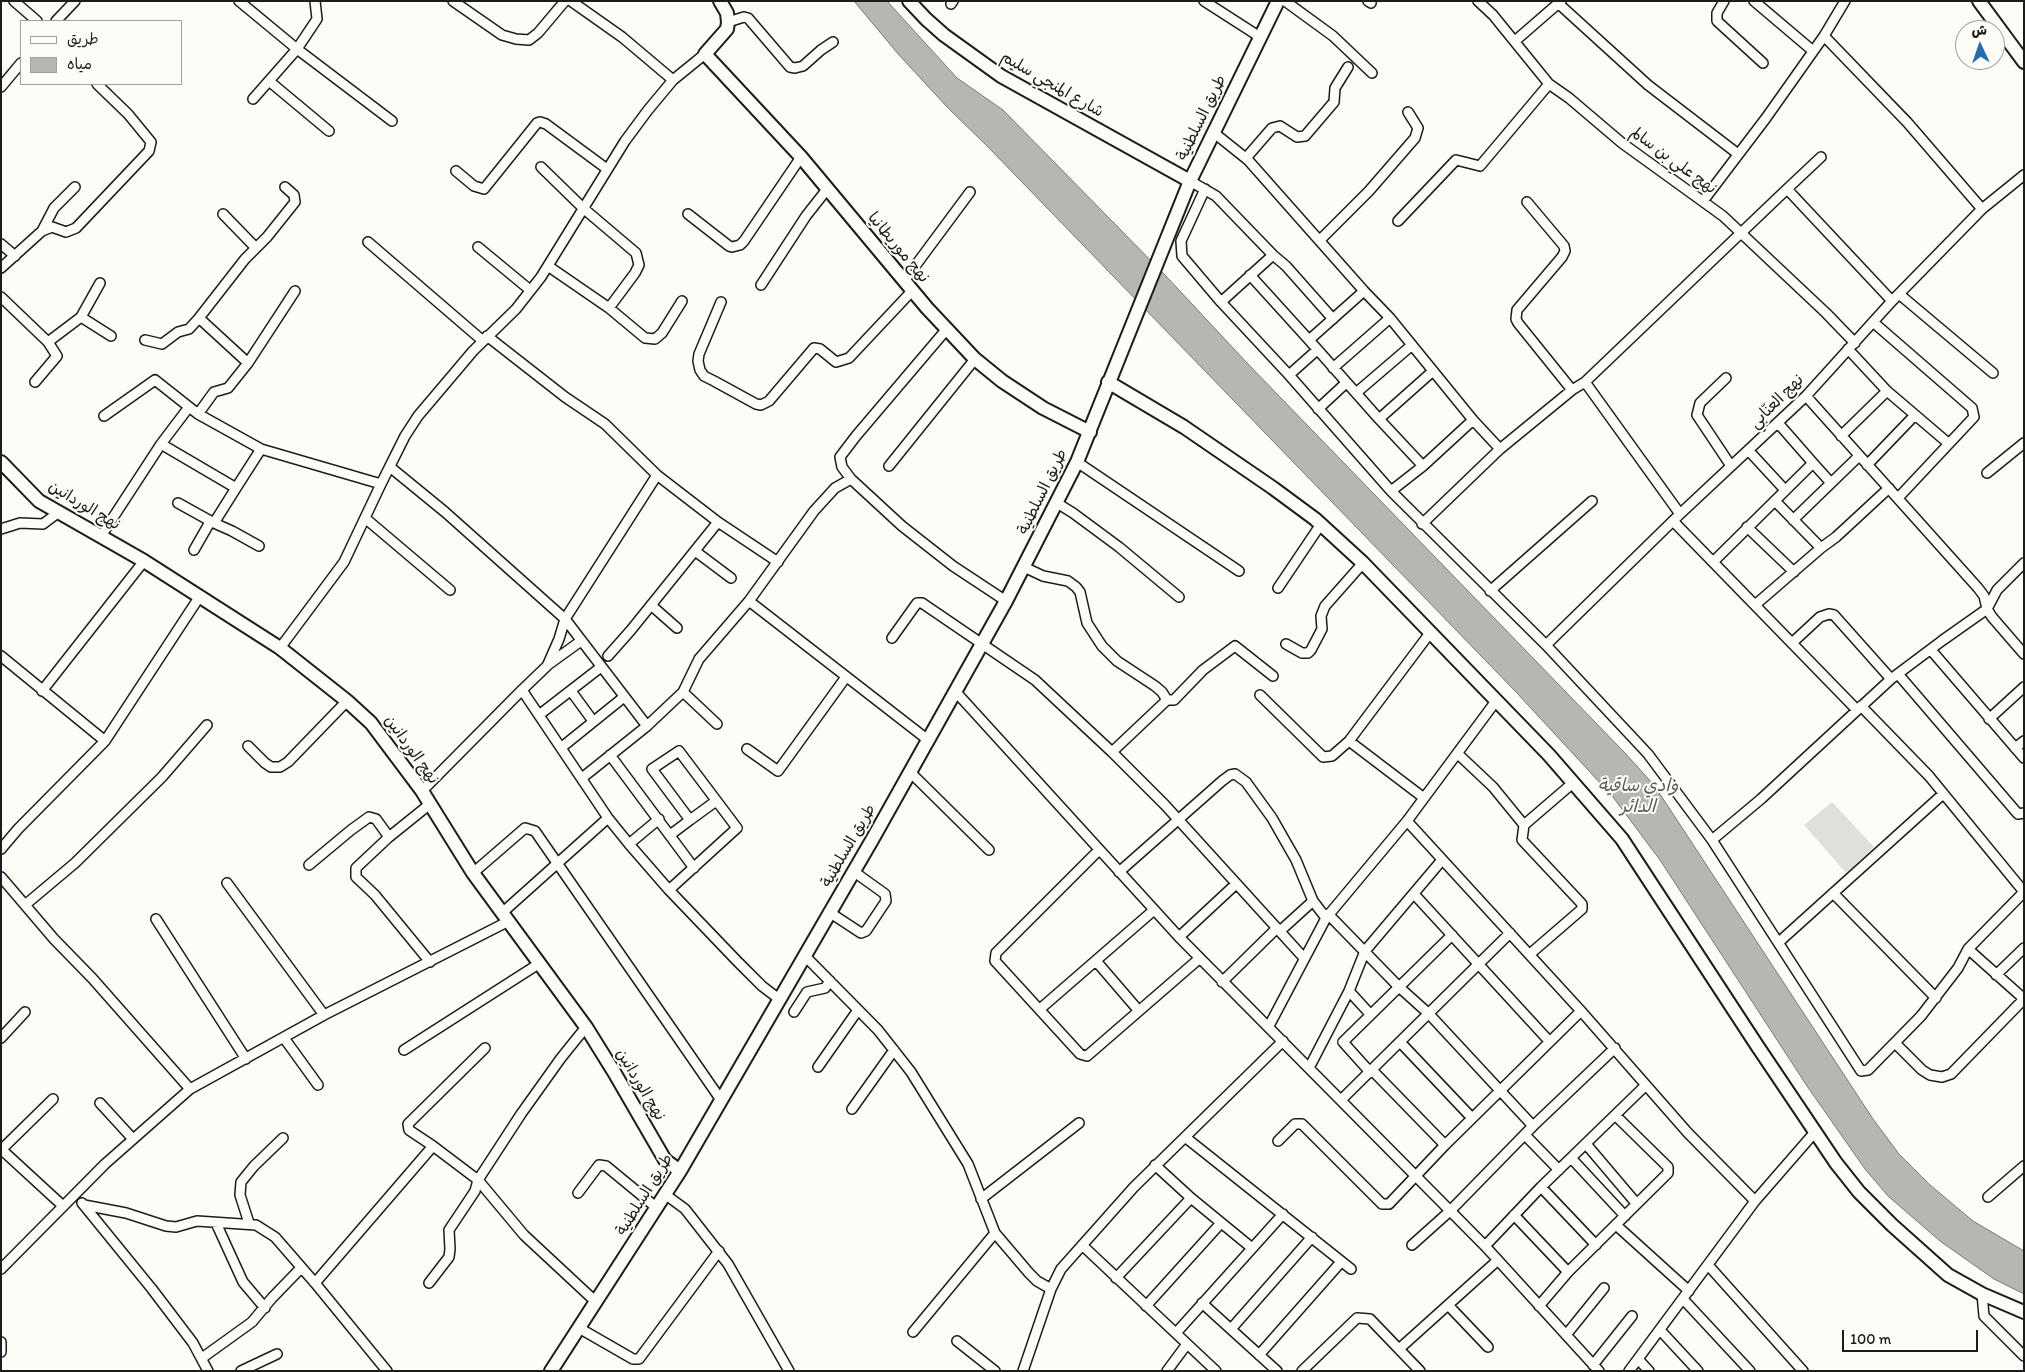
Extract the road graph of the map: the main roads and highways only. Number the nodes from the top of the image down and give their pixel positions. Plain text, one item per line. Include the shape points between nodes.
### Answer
1 (720, 1) edge
2 (909, 1) edge
3 (1278, 1) edge
4 (1979, 1) edge
5 (2024, 62) edge
6 (1190, 181) junction
7 (1108, 382) junction
8 (1090, 432) junction
9 (1, 462) edge
10 (680, 1171) junction
11 (2024, 1312) edge
12 (551, 1371) edge

1 - 8 main road, نهج موريطانيا via 727,13 727,29 705,54 801,157 908,286 975,359 1043,408
2 - 6 main road, شارع المنجي سليم via 944,35 1001,76
3 - 6 main road, طريق السلطنية
4 - 5 main road
6 - 7 main road, طريق السلطنية
7 - 8 main road, طريق السلطنية
7 - 11 main road via 1184,427 1274,488 1321,524 1363,563 1574,782 1622,839 1815,1132 1875,1209 1948,1275
8 - 10 main road, طريق السلطنية via 1006,601
9 - 10 main road, نهج الوردانين via 39,501 144,561 280,648 371,722 422,791 473,873 586,1027 665,1160
10 - 12 main road, طريق السلطنية

